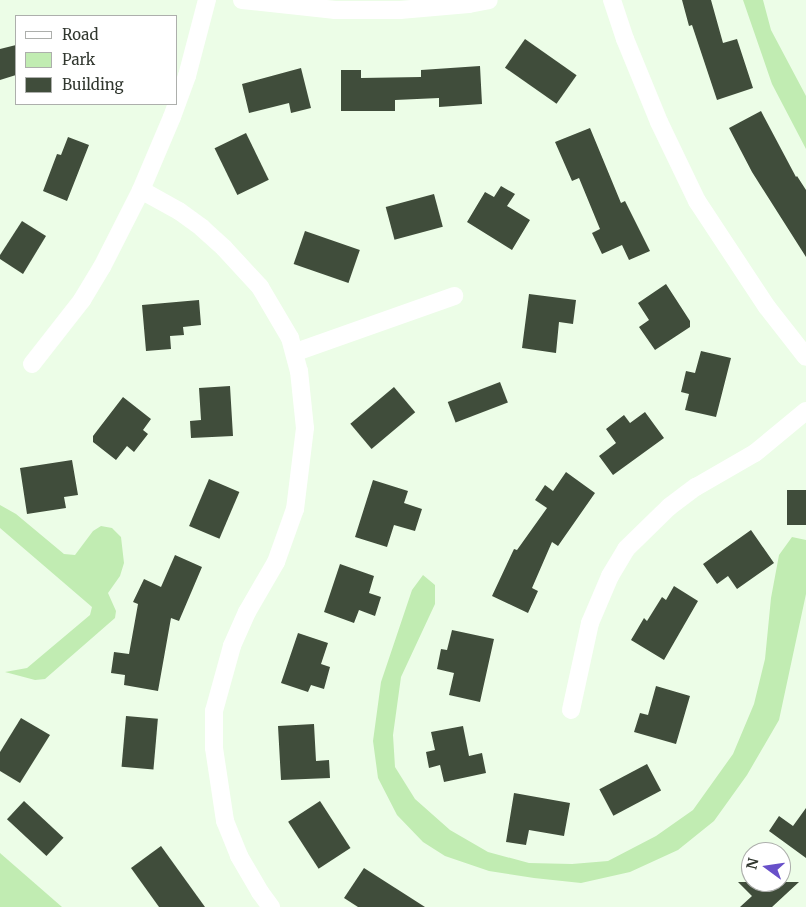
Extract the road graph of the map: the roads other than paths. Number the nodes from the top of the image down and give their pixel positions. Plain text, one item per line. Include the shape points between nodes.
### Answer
1 (207, 0) edge
2 (242, 0) edge
3 (489, 0) edge
4 (612, 0) edge
5 (178, 101) edge
6 (176, 105) edge
7 (142, 190) junction
8 (454, 296) dead end
9 (296, 352) junction
10 (806, 357) edge
11 (32, 364) dead end
12 (806, 411) edge
13 (571, 710) dead end
14 (271, 907) edge

1 - 5 street
2 - 3 street via 335,10 400,10
4 - 10 street via 659,122 697,201 767,307
6 - 7 street
7 - 9 street via 179,211 224,248 260,287
7 - 11 street via 82,300
8 - 9 street
9 - 14 street via 305,428 295,507 276,562 232,646 214,710 214,748 225,821 239,856
12 - 13 street via 755,453 669,507 626,548 590,623

